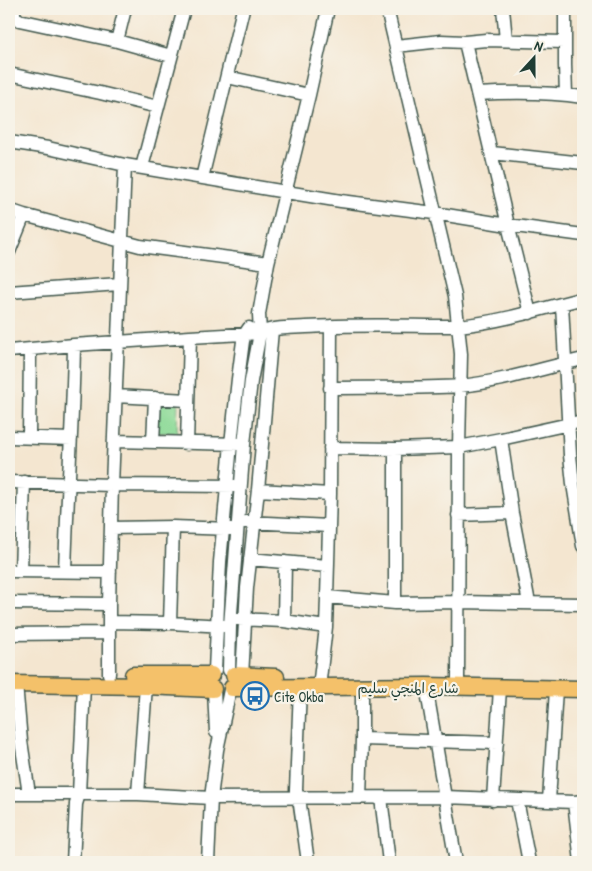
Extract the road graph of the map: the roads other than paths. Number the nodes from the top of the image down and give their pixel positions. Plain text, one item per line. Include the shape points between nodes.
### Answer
1 (14, 9) edge
2 (125, 9) edge
3 (184, 9) edge
4 (243, 9) edge
5 (328, 9) edge
6 (387, 9) edge
7 (503, 9) edge
8 (565, 9) edge
9 (506, 40) junction
10 (118, 41) junction
11 (466, 42) junction
12 (564, 42) junction
13 (396, 46) junction
14 (172, 56) junction
15 (9, 74) edge
16 (227, 77) junction
17 (478, 94) junction
18 (566, 94) junction
19 (309, 95) junction
20 (583, 97) edge
21 (158, 107) junction
22 (9, 142) edge
23 (492, 153) junction
24 (583, 163) edge
25 (125, 165) junction
26 (142, 167) junction
27 (202, 178) junction
28 (286, 192) junction
29 (9, 210) edge
30 (434, 213) junction
31 (24, 215) junction
32 (508, 225) junction
33 (583, 235) edge
34 (122, 242) junction
35 (9, 252) edge
36 (268, 263) junction
37 (119, 284) junction
38 (9, 292) edge
39 (583, 298) edge
40 (562, 304) junction
41 (530, 313) junction
42 (259, 314) junction
43 (331, 326) junction
44 (458, 326) junction
45 (266, 331) junction
46 (245, 334) junction
47 (190, 336) junction
48 (118, 342) junction
49 (74, 345) junction
50 (30, 350) junction
51 (9, 351) edge
52 (583, 359) edge
53 (564, 363) junction
54 (461, 386) junction
55 (330, 388) junction
56 (116, 396) junction
57 (155, 398) junction
58 (188, 400) junction
59 (583, 421) edge
60 (568, 424) junction
61 (9, 437) edge
62 (29, 437) junction
63 (71, 439) junction
64 (502, 439) junction
65 (114, 441) junction
66 (153, 442) junction
67 (187, 444) junction
68 (231, 444) junction
69 (244, 444) junction
70 (459, 447) junction
71 (330, 448) junction
72 (394, 449) junction
73 (9, 482) edge
74 (24, 482) junction
75 (578, 483) edge
76 (68, 484) junction
77 (112, 485) junction
78 (228, 485) junction
79 (241, 486) junction
80 (258, 490) junction
81 (330, 494) junction
82 (512, 513) junction
83 (458, 515) junction
84 (254, 523) junction
85 (239, 525) junction
86 (329, 526) junction
87 (173, 527) junction
88 (111, 528) junction
89 (223, 528) junction
90 (582, 530) edge
91 (583, 546) edge
92 (250, 559) junction
93 (285, 562) junction
94 (327, 566) junction
95 (15, 571) edge
96 (65, 572) junction
97 (110, 572) junction
98 (327, 597) junction
99 (458, 602) junction
100 (9, 603) edge
101 (395, 603) junction
102 (529, 603) junction
103 (109, 604) junction
104 (583, 604) edge
105 (244, 619) junction
106 (284, 621) junction
107 (170, 623) junction
108 (226, 623) junction
109 (326, 627) junction
110 (109, 628) junction
111 (9, 634) edge
112 (110, 674) junction
113 (320, 679) junction
114 (225, 680) junction
115 (458, 680) junction
116 (11, 681) edge
117 (583, 681) edge
118 (84, 685) junction
119 (146, 686) junction
120 (362, 686) junction
121 (426, 686) junction
122 (300, 688) junction
123 (500, 688) junction
124 (556, 689) junction
125 (583, 689) edge
126 (362, 740) junction
127 (15, 741) edge
128 (436, 742) junction
129 (497, 743) junction
130 (9, 794) edge
131 (29, 794) junction
132 (79, 794) junction
133 (138, 794) junction
134 (360, 797) junction
135 (445, 797) junction
136 (212, 798) junction
137 (297, 798) junction
138 (381, 798) junction
139 (493, 800) junction
140 (518, 800) junction
141 (549, 800) junction
142 (578, 801) edge
143 (73, 862) edge
144 (208, 862) edge
145 (308, 862) edge
146 (389, 862) edge
147 (456, 862) edge
148 (529, 862) edge
149 (581, 862) edge

1 - 10 street via 14,16 19,20
2 - 10 street
3 - 14 street
4 - 16 street
5 - 19 street
6 - 13 street
7 - 9 street
8 - 12 street
9 - 11 street
9 - 12 street
10 - 14 street
11 - 13 street
11 - 17 street
12 - 18 street
13 - 30 street
14 - 21 street
15 - 21 street
16 - 19 street
16 - 27 street
17 - 18 street
17 - 23 street
18 - 20 street
19 - 28 street
21 - 26 street
22 - 25 street
23 - 24 street
23 - 32 street
25 - 26 street
25 - 34 street
26 - 27 street
27 - 28 street
28 - 30 street
28 - 36 street
29 - 31 street
30 - 32 street
30 - 44 street via 455,296
31 - 34 street
31 - 35 street
32 - 33 street
32 - 41 street
34 - 36 street
34 - 37 street
36 - 42 street
37 - 38 street
37 - 48 street
39 - 40 street
40 - 41 street
40 - 53 street
41 - 44 street
42 - 45 street
42 - 46 street
43 - 44 street
43 - 45 street
43 - 55 street
44 - 54 street
45 - 46 street
45 - 69 street via 251,381
45 - 80 street
46 - 47 street
46 - 68 street
47 - 48 street
47 - 58 street
48 - 49 street
48 - 56 street
49 - 50 street
49 - 63 street
50 - 51 street
50 - 62 street
52 - 53 street
53 - 54 street
53 - 60 street
54 - 55 street
54 - 70 street
55 - 71 street
56 - 57 street
56 - 65 street
57 - 58 street
57 - 66 street
58 - 67 street
59 - 60 street
60 - 64 street
60 - 75 street
61 - 62 street
62 - 63 street
63 - 76 street
64 - 70 street
64 - 82 street
65 - 66 street
65 - 77 street
66 - 67 street
67 - 68 street
68 - 69 street
68 - 78 street
69 - 79 street
70 - 72 street
70 - 83 street
71 - 72 street
71 - 81 street
72 - 101 street
73 - 74 street
74 - 76 street
74 - 95 street
75 - 90 street
76 - 77 street
76 - 96 street
77 - 78 street
77 - 88 street
78 - 79 street
78 - 89 street
79 - 85 street
80 - 81 street
80 - 84 street
81 - 86 street
82 - 83 street
82 - 102 street
83 - 99 street
84 - 85 street
84 - 86 street
84 - 92 street
85 - 89 street
85 - 108 street
86 - 94 street
87 - 88 street
87 - 89 street
87 - 107 street
88 - 97 street
89 - 108 street via 220,562
90 - 91 street
92 - 93 street
92 - 105 street
93 - 94 street
93 - 106 street
94 - 98 street
95 - 96 street
96 - 97 street
97 - 103 street
98 - 101 street
98 - 109 street
99 - 101 street
99 - 102 street
99 - 115 street
100 - 103 street
102 - 104 street
103 - 110 street
105 - 106 street
105 - 108 street
105 - 114 street
106 - 109 street
107 - 108 street
107 - 110 street
108 - 114 street
109 - 113 street
110 - 111 street
110 - 112 street
112 - 114 main road, شارع المنجي سليم
112 - 116 main road, شارع المنجي سليم
113 - 114 main road, شارع المنجي سليم
113 - 115 main road, شارع المنجي سليم
114 - 119 main road, شارع المنجي سليم
114 - 122 main road, شارع المنجي سليم
114 - 136 street
115 - 117 main road, شارع المنجي سليم
116 - 118 main road, شارع المنجي سليم
116 - 127 street
118 - 119 main road, شارع المنجي سليم
118 - 132 street
119 - 133 street
120 - 121 main road, شارع المنجي سليم
120 - 122 main road, شارع المنجي سليم
120 - 126 street
121 - 123 main road, شارع المنجي سليم
121 - 128 street
122 - 137 street
123 - 124 main road, شارع المنجي سليم
123 - 129 street
124 - 125 main road, شارع المنجي سليم
124 - 141 street
126 - 128 street
126 - 134 street
127 - 131 street
128 - 129 street
128 - 135 street
129 - 139 street
130 - 131 street
131 - 132 street
132 - 133 street
132 - 143 street
133 - 136 street
134 - 137 street
134 - 138 street
135 - 138 street
135 - 139 street
135 - 147 street
136 - 137 street
136 - 144 street
137 - 145 street
138 - 146 street
139 - 140 street
140 - 141 street
140 - 148 street
141 - 142 street
142 - 149 street

